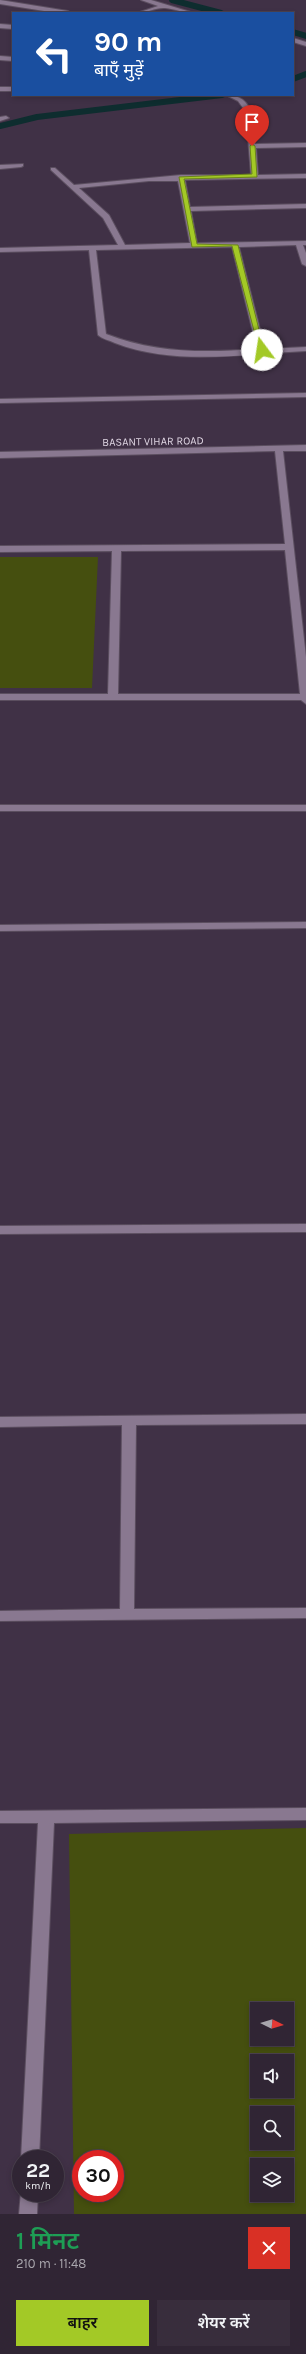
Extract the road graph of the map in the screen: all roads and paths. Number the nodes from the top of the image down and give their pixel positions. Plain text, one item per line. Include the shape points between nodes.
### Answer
1 (144, 0) edge
2 (0, 2) edge
3 (163, 6) junction
4 (62, 12) edge
5 (143, 12) edge
6 (187, 12) edge
7 (0, 26) edge
8 (12, 27) edge
9 (294, 40) edge
10 (306, 44) edge
11 (0, 58) edge
12 (12, 59) edge
13 (0, 89) edge
14 (12, 89) edge
15 (231, 96) edge
16 (306, 145) edge
17 (252, 146) junction
18 (21, 165) dead end
19 (0, 168) edge
20 (53, 169) dead end
21 (255, 176) junction
22 (306, 176) edge
23 (181, 177) junction
24 (72, 187) junction
25 (306, 206) edge
26 (187, 209) junction
27 (303, 243) edge
28 (235, 245) junction
29 (194, 246) junction
30 (123, 247) junction
31 (92, 248) junction
32 (0, 250) edge
33 (306, 264) edge
34 (306, 349) edge
35 (262, 350) junction
36 (306, 394) edge
37 (0, 401) edge
38 (306, 448) edge
39 (279, 449) junction
40 (0, 455) edge
41 (290, 547) junction
42 (117, 548) junction
43 (0, 549) edge
44 (0, 696) edge
45 (113, 697) junction
46 (306, 697) edge
47 (306, 701) edge
48 (0, 808) edge
49 (306, 808) edge
50 (306, 925) edge
51 (0, 928) edge
52 (306, 1228) edge
53 (0, 1230) edge
54 (306, 1419) edge
55 (129, 1420) junction
56 (0, 1422) edge
57 (306, 1613) edge
58 (127, 1615) junction
59 (0, 1616) edge
60 (306, 1814) edge
61 (46, 1816) junction
62 (0, 1817) edge
63 (30, 2150) edge
64 (29, 2202) edge
65 (28, 2214) edge

1 - 3 street
2 - 4 street
3 - 5 street
3 - 6 street
7 - 8 street
9 - 10 street
11 - 12 street
13 - 14 street
15 - 17 street via 240,100 249,112
16 - 17 street
17 - 21 street
18 - 19 street
20 - 24 street
21 - 22 street
21 - 23 street
23 - 24 street
23 - 26 street
24 - 30 street via 106,218
25 - 26 street
26 - 29 street
27 - 28 street
27 - 33 street
28 - 29 street
28 - 35 street
29 - 30 street
30 - 31 street
31 - 32 street
31 - 35 street via 102,335 121,344 180,354
34 - 35 street
36 - 37 street
38 - 39 street, BASANT VIHAR ROAD
39 - 40 street, BASANT VIHAR ROAD
39 - 41 street
41 - 42 street
41 - 46 street
42 - 43 street
42 - 45 street
44 - 45 street
45 - 46 street
46 - 47 street
48 - 49 street
50 - 51 street
52 - 53 street
54 - 55 street
55 - 56 street
55 - 58 street
57 - 58 street
58 - 59 street
60 - 61 street
61 - 62 street
61 - 63 street
64 - 65 street

